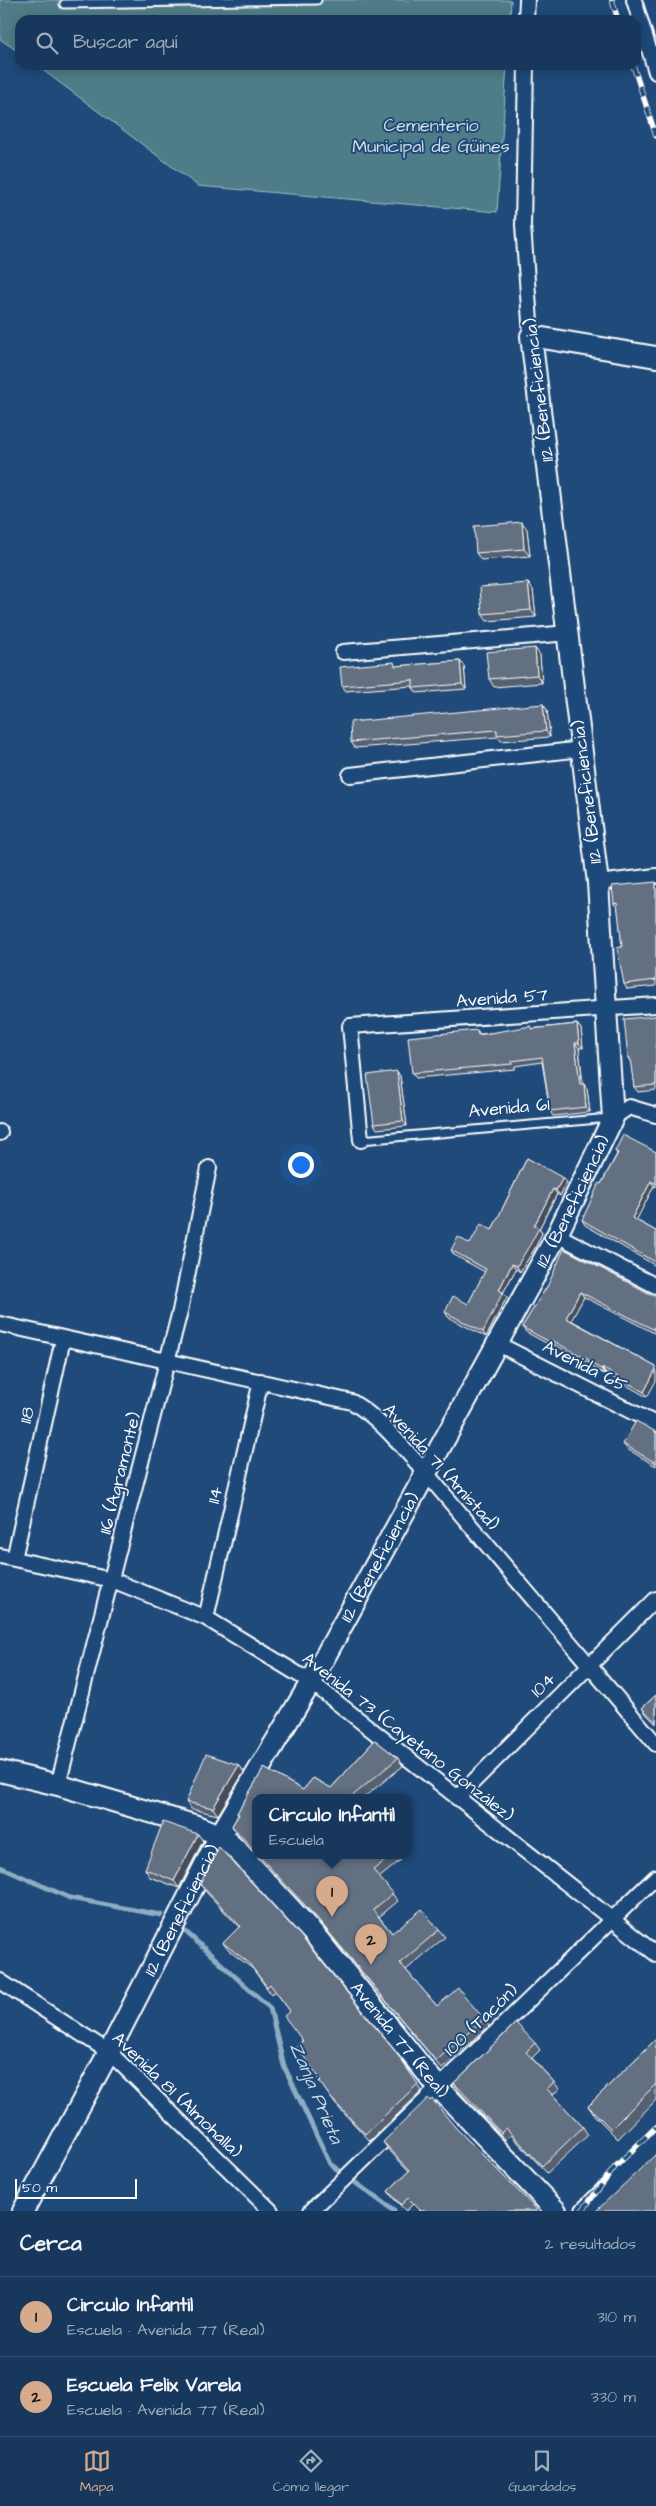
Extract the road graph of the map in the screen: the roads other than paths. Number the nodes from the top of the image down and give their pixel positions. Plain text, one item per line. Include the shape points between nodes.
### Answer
1 (317, 0) edge
2 (527, 0) edge
3 (634, 0) edge
4 (64, 4) dead end
5 (526, 15) edge
6 (639, 15) edge
7 (641, 23) edge
8 (526, 70) edge
9 (656, 72) edge
10 (531, 336) junction
11 (656, 357) edge
12 (569, 632) junction
13 (343, 652) dead end
14 (582, 749) junction
15 (350, 775) dead end
16 (656, 876) edge
17 (598, 883) junction
18 (656, 1005) edge
19 (606, 1010) junction
20 (656, 1115) edge
21 (613, 1118) junction
22 (361, 1140) joint
23 (209, 1168) dead end
24 (557, 1235) junction
25 (656, 1286) edge
26 (0, 1324) edge
27 (63, 1338) junction
28 (496, 1343) junction
29 (167, 1362) junction
30 (261, 1381) junction
31 (656, 1424) edge
32 (426, 1473) junction
33 (7, 1557) edge
34 (112, 1580) junction
35 (656, 1598) edge
36 (206, 1618) junction
37 (588, 1666) junction
38 (311, 1682) junction
39 (656, 1744) edge
40 (0, 1771) edge
41 (58, 1785) junction
42 (458, 1798) junction
43 (220, 1835) junction
44 (656, 1878) edge
45 (612, 1920) junction
46 (656, 1954) edge
47 (0, 1981) edge
48 (109, 2052) junction
49 (438, 2087) junction
50 (656, 2142) edge
51 (22, 2211) edge
52 (271, 2211) edge
53 (311, 2211) edge
54 (556, 2211) edge
55 (586, 2211) edge

1 - 4 lane
2 - 5 street
3 - 6 street
7 - 9 street
8 - 10 street, 112 (Beneficiencia) via 523,225
10 - 11 street
10 - 12 street, 112 (Beneficiencia)
12 - 13 street
12 - 14 street, 112 (Beneficiencia)
14 - 15 street
14 - 17 street, 112 (Beneficiencia)
16 - 17 street
17 - 19 street, 112 (Beneficiencia)
18 - 19 street, Avenida 57
19 - 21 street, 112 (Beneficiencia)
19 - 22 street, Avenida 57 via 350,1026
20 - 21 street, Avenida 61 via 629,1107
21 - 22 lane, Avenida 61
21 - 24 street, 112 (Beneficiencia)
23 - 29 street, 116 (Agramonte)
24 - 25 street
24 - 28 street, 112 (Beneficiencia)
26 - 27 street, Avenida 71 (Amistad)
27 - 29 street, Avenida 71 (Amistad)
27 - 33 street, 118
28 - 31 street, Avenida 65
28 - 32 street, 112 (Beneficiencia)
29 - 30 street, Avenida 71 (Amistad)
29 - 34 street, 116 (Agramonte)
30 - 32 street, Avenida 71 (Amistad) via 352,1402 396,1440
30 - 36 street, 114
32 - 37 street, Avenida 71 (Amistad)
32 - 38 street, 112 (Beneficiencia)
33 - 34 street, Avenida 73 (Cayetano González)
34 - 36 street, Avenida 73 (Cayetano González)
34 - 41 street, 116 (Agramonte)
35 - 37 street, 104
36 - 38 street, Avenida 73 (Cayetano González)
37 - 39 street, Avenida 71 (Amistad)
37 - 42 street, 104
38 - 42 street, Avenida 73 (Cayetano González)
38 - 43 street, 112 (Beneficiencia)
40 - 41 street, Avenida 77 (Real)
41 - 43 street, Avenida 77 (Real)
42 - 45 street, Avenida 73 (Cayetano González)
43 - 48 street, 112 (Beneficiencia)
43 - 49 street, Avenida 77 (Real) via 314,1934
44 - 45 street, 100 (Tacón)
45 - 46 street, Avenida 73 (Cayetano González)
45 - 49 street, 100 (Tacón)
47 - 48 street, Avenida 81 (Almohalla)
48 - 51 street, 112 (Beneficiencia)
48 - 52 street, Avenida 81 (Almohalla)
49 - 53 street, 100 (Tacón)
49 - 54 street, Avenida 77 (Real)
50 - 55 street

